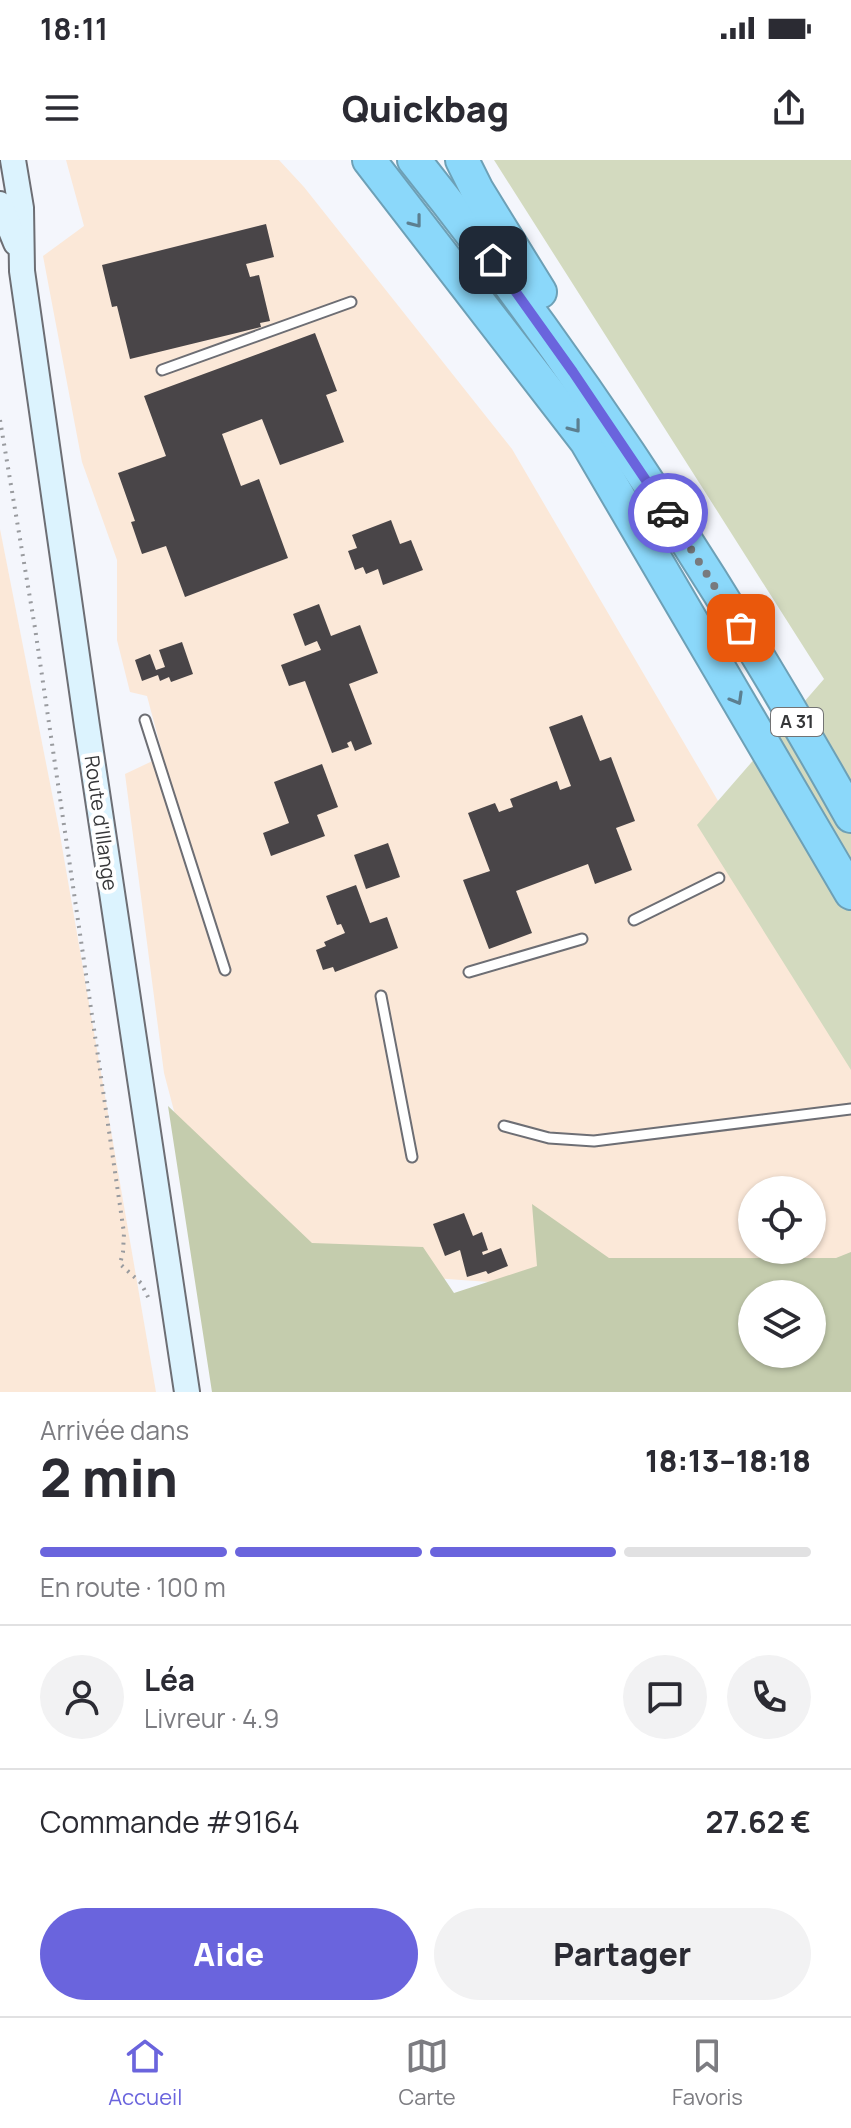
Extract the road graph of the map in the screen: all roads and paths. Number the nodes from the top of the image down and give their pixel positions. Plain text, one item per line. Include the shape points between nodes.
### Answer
1 (13, 160) edge
2 (369, 160) edge
3 (414, 160) edge
4 (462, 160) edge
5 (0, 204) edge
6 (20, 253) junction
7 (351, 302) dead end
8 (162, 370) dead end
9 (573, 372) junction
10 (0, 420) edge
11 (145, 720) dead end
12 (851, 816) edge
13 (719, 878) dead end
14 (851, 893) edge
15 (634, 920) dead end
16 (582, 939) dead end
17 (225, 970) dead end
18 (469, 972) dead end
19 (381, 996) dead end
20 (851, 1109) edge
21 (504, 1126) dead end
22 (412, 1157) dead end
23 (150, 1304) dead end
24 (187, 1392) edge

1 - 6 main road via 21,208
2 -> 14 highway, A 31 via 586,441
3 - 9 highway, A 31
4 - 9 highway via 557,320
5 - 6 main road
6 - 24 main road, Route d'Illange
7 - 8 lane
9 - 12 highway, A 31 via 741,628
10 - 23 path via 122,1217 120,1264 141,1283
11 - 17 lane
13 - 15 lane
16 - 18 lane
19 - 22 lane
20 - 21 lane via 594,1141 549,1138

